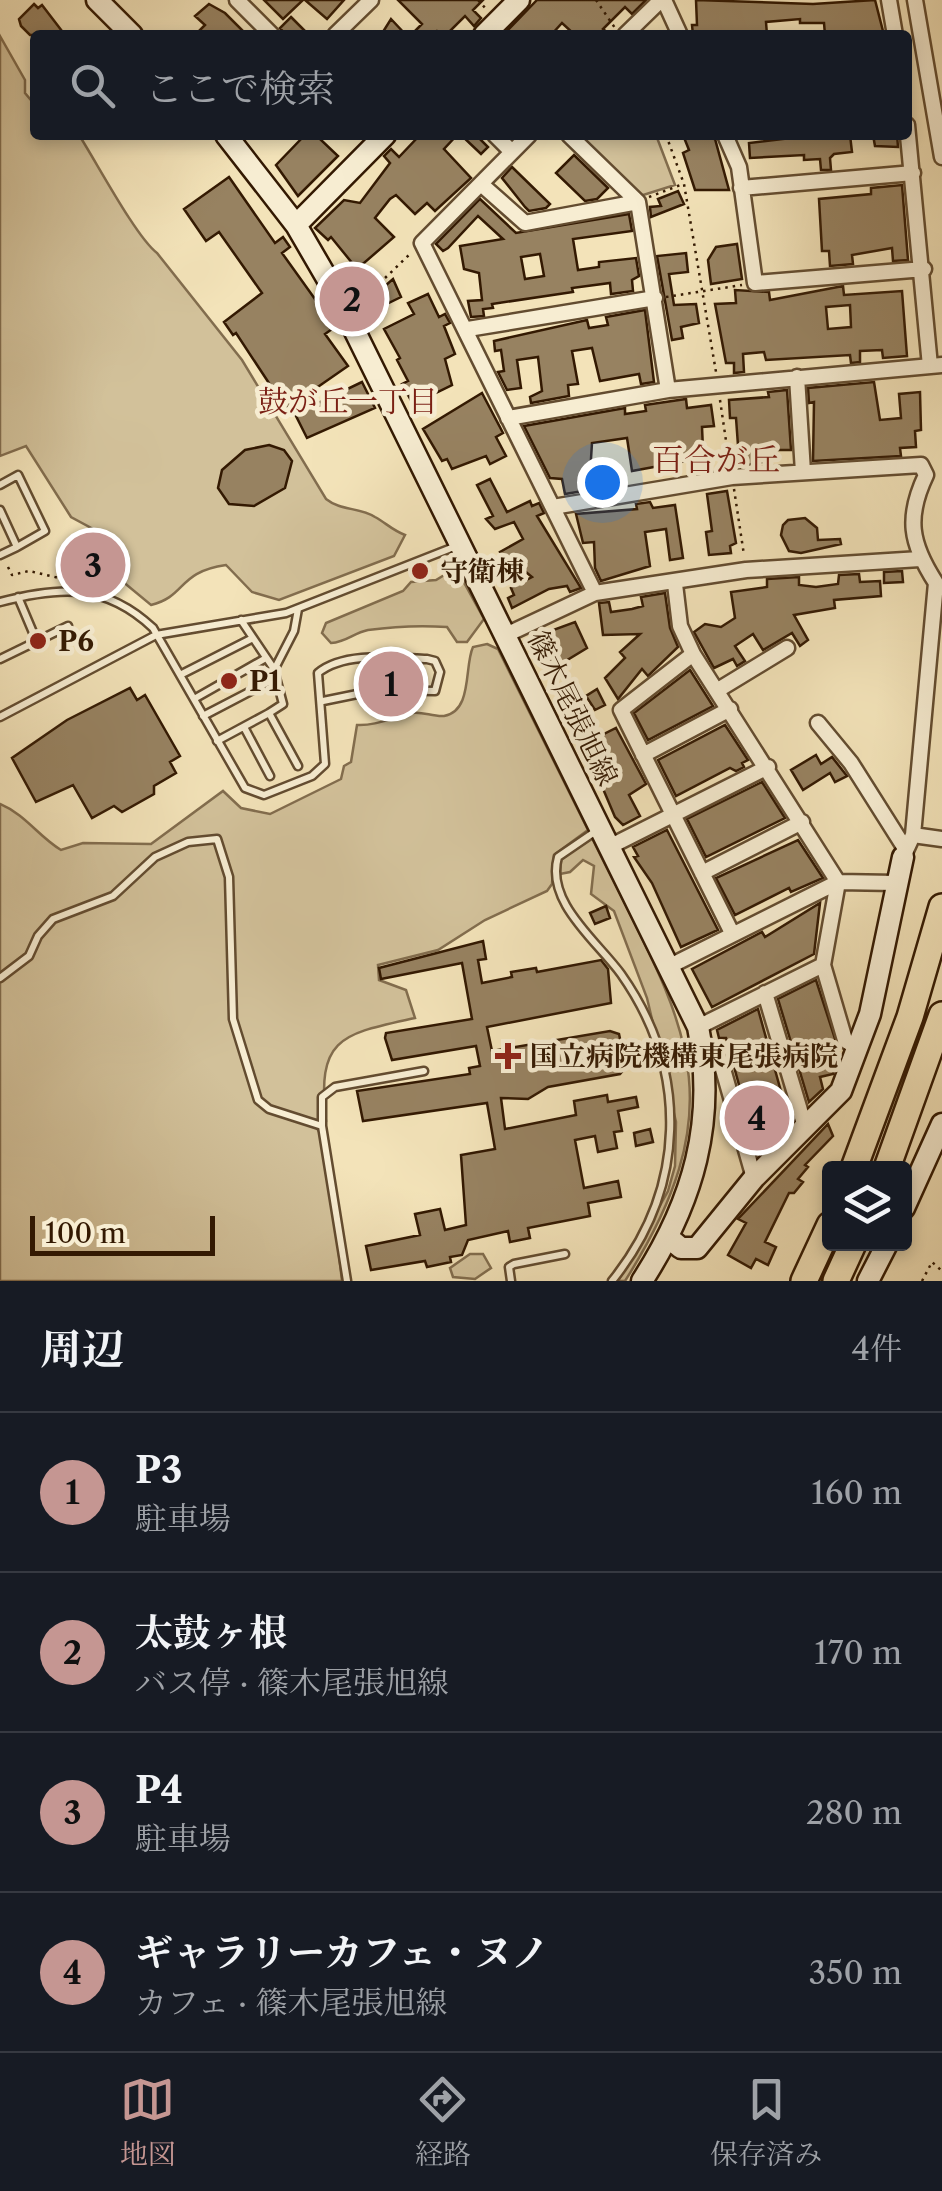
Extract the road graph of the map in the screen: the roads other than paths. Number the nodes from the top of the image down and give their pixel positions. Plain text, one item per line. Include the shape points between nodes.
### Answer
1 (97, 0) edge
2 (237, 0) edge
3 (370, 0) edge
4 (518, 0) edge
5 (662, 0) edge
6 (888, 0) edge
7 (915, 0) edge
8 (127, 30) edge
9 (267, 30) edge
10 (340, 30) edge
11 (489, 30) edge
12 (627, 30) edge
13 (677, 30) edge
14 (894, 30) edge
15 (230, 140) edge
16 (380, 140) edge
17 (500, 140) edge
18 (524, 140) edge
19 (574, 140) edge
20 (727, 140) edge
21 (909, 140) edge
22 (512, 152) junction
23 (942, 156) edge
24 (913, 172) junction
25 (481, 184) junction
26 (741, 188) junction
27 (638, 202) junction
28 (296, 226) junction
29 (924, 269) junction
30 (654, 298) junction
31 (468, 329) junction
32 (936, 366) edge
33 (797, 376) junction
34 (668, 390) junction
35 (508, 418) junction
36 (803, 472) junction
37 (0, 484) edge
38 (553, 506) junction
39 (0, 510) edge
40 (2, 521) edge
41 (462, 544) junction
42 (17, 546) junction
43 (97, 548) dead end
44 (0, 555) edge
45 (920, 559) junction
46 (675, 584) junction
47 (87, 591) junction
48 (594, 593) junction
49 (18, 598) junction
50 (0, 602) edge
51 (298, 608) junction
52 (241, 620) junction
53 (68, 626) dead end
54 (156, 634) junction
55 (506, 634) junction
56 (253, 638) junction
57 (37, 642) junction
58 (787, 648) dead end
59 (693, 654) junction
60 (266, 658) junction
61 (0, 659) edge
62 (275, 674) junction
63 (180, 675) junction
64 (718, 690) junction
65 (194, 699) junction
66 (323, 701) junction
67 (730, 709) junction
68 (269, 713) junction
69 (203, 716) junction
70 (0, 717) edge
71 (818, 723) dead end
72 (244, 726) junction
73 (217, 741) junction
74 (643, 755) junction
75 (298, 766) dead end
76 (768, 766) junction
77 (270, 776) dead end
78 (673, 814) junction
79 (802, 822) junction
80 (918, 835) junction
81 (606, 837) junction
82 (942, 840) edge
83 (905, 853) junction
84 (702, 873) junction
85 (838, 882) junction
86 (895, 883) junction
87 (942, 907) edge
88 (732, 934) junction
89 (672, 965) junction
90 (823, 966) junction
91 (0, 978) edge
92 (765, 994) junction
93 (942, 1015) edge
94 (698, 1027) junction
95 (858, 1049) junction
96 (706, 1063) junction
97 (424, 1071) dead end
98 (942, 1124) edge
99 (322, 1126) junction
100 (805, 1126) junction
101 (857, 1161) edge
102 (889, 1161) edge
103 (754, 1178) junction
104 (912, 1190) edge
105 (669, 1238) junction
106 (822, 1242) edge
107 (850, 1251) edge
108 (883, 1251) edge
109 (565, 1254) dead end
110 (347, 1281) edge
111 (510, 1281) edge
112 (612, 1281) edge
113 (642, 1281) edge
114 (804, 1281) edge
115 (836, 1281) edge
116 (868, 1281) edge

1 - 8 main road
2 - 9 street
3 - 10 street
4 - 11 main road
5 - 12 street
5 - 13 street
6 - 14 street
7 - 23 street
15 - 28 main road, 篠木尾張旭線
16 - 28 main road
17 - 22 street
18 - 22 street
19 - 27 street
20 - 26 street
21 - 24 street
22 - 25 street
24 - 26 street
24 - 29 street
25 - 27 street via 525,223
25 - 31 street via 422,243
26 - 29 street via 755,282
27 - 30 street
28 - 41 main road, 篠木尾張旭線
29 - 32 street
30 - 31 street
30 - 34 street
31 - 35 street
32 - 33 street
33 - 34 street
33 - 36 street
34 - 35 street
35 - 38 street
36 - 38 street
36 - 45 street via 921,465 926,475 910,508
37 - 42 lane via 18,475 46,532
38 - 48 street
39 - 40 lane
40 - 42 lane
41 - 51 lane
41 - 55 main road, 篠木尾張旭線
42 - 44 lane
43 - 47 lane
45 - 46 street via 746,570
45 - 80 street via 936,582
46 - 48 street
46 - 59 street via 680,626
47 - 49 lane
47 - 54 lane via 122,603
48 - 55 street
49 - 50 lane
49 - 57 lane
51 - 52 lane
51 - 62 lane
52 - 54 lane
52 - 56 lane
53 - 57 lane
54 - 63 lane
54 - 70 lane
55 - 81 main road, 篠木尾張旭線
56 - 60 lane
56 - 63 lane
57 - 61 lane
58 - 64 street
59 - 64 street
59 - 74 street via 621,710
60 - 62 lane
60 - 65 lane
62 - 68 lane via 283,704
62 - 69 lane
63 - 65 lane
64 - 67 street
65 - 69 lane
66 - 66 lane via 318,673 326,667 427,658 440,672 435,691 377,690
66 - 73 lane via 325,764 264,795 245,788
67 - 74 street
67 - 76 street
68 - 72 lane
68 - 75 lane
69 - 73 lane
71 - 83 street via 851,763
72 - 73 lane
72 - 77 lane
74 - 78 street
76 - 78 street
76 - 79 street
78 - 81 street
78 - 84 street
79 - 84 street
79 - 85 street
80 - 82 street
80 - 83 street
81 - 89 main road, 篠木尾張旭線
81 - 112 lane via 558,857 556,884 646,1016 664,1077 672,1146 656,1209
83 - 86 main road
84 - 88 street
85 - 86 street
85 - 88 street
85 - 90 street
86 - 95 main road
87 - 101 highway
88 - 89 street
89 - 94 main road, 篠木尾張旭線
90 - 92 street
90 - 95 street via 846,1040
91 - 99 lane via 28,956 53,919 113,896 155,857 188,842 217,839 231,894 234,1019 258,1100
92 - 94 street
92 - 100 street
93 - 102 highway
94 - 96 main road, 篠木尾張旭線
95 - 100 main road via 841,1091
96 - 103 street via 722,1062
96 - 105 main road, 篠木尾張旭線 via 697,1165
97 - 99 lane via 327,1090
98 - 104 main road
99 - 110 lane
100 - 103 main road
103 - 105 main road via 697,1248 681,1248
105 - 113 main road, 篠木尾張旭線
106 - 114 highway
107 - 115 highway
108 - 116 main road
109 - 111 lane via 514,1264

